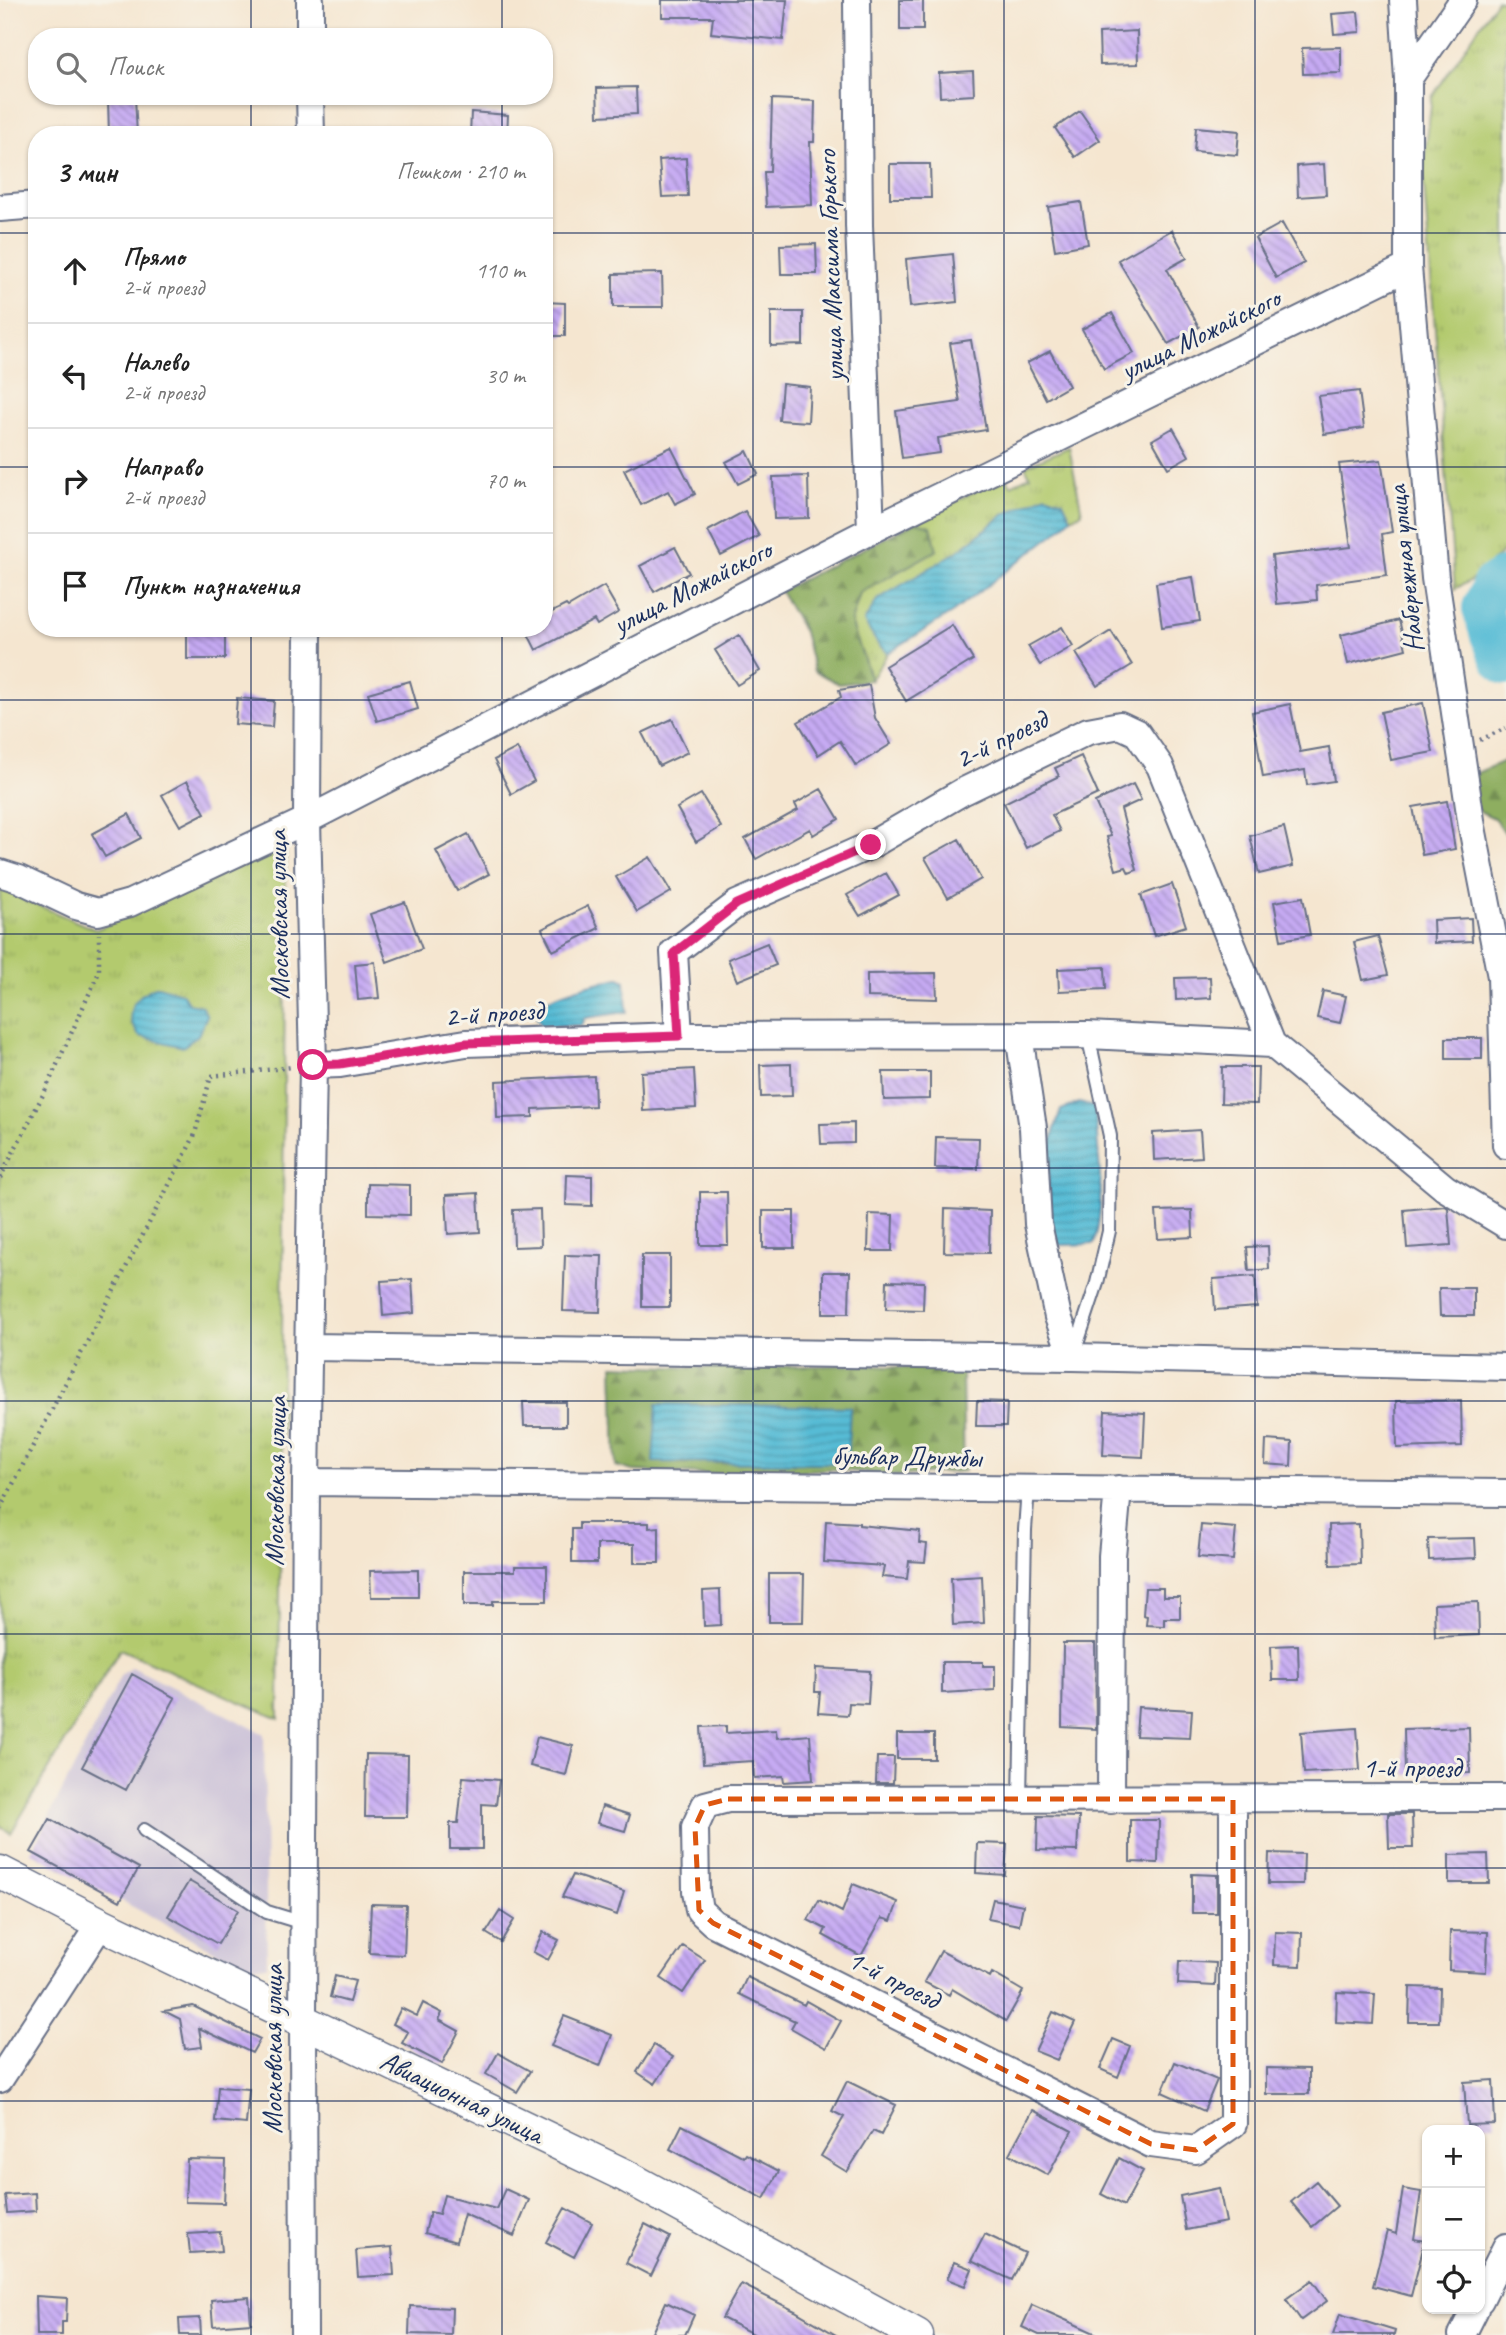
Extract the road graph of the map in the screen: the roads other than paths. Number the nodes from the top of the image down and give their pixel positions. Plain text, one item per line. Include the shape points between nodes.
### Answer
1 (310, 0) edge
2 (857, 0) edge
3 (1403, 0) edge
4 (1463, 0) edge
5 (310, 28) edge
6 (1408, 79) junction
7 (310, 105) edge
8 (311, 126) edge
9 (28, 206) edge
10 (0, 208) edge
11 (1408, 267) junction
12 (871, 530) junction
13 (308, 637) edge
14 (307, 820) junction
15 (0, 873) edge
16 (1019, 1035) junction
17 (1088, 1035) junction
18 (679, 1036) junction
19 (1272, 1045) junction
20 (313, 1065) junction
21 (1506, 1145) edge
22 (1506, 1226) edge
23 (309, 1347) junction
24 (1073, 1357) junction
25 (1506, 1367) edge
26 (306, 1482) junction
27 (1028, 1488) junction
28 (1118, 1489) junction
29 (1506, 1493) edge
30 (1506, 1798) edge
31 (1020, 1799) junction
32 (1233, 1799) junction
33 (1111, 1800) junction
34 (144, 1830) dead end
35 (0, 1872) edge
36 (303, 1923) junction
37 (101, 1924) junction
38 (303, 2020) junction
39 (0, 2079) edge
40 (1506, 2247) edge
41 (1485, 2290) edge
42 (1472, 2314) edge
43 (304, 2335) edge
44 (917, 2335) edge
45 (1462, 2335) edge

1 - 5 street
2 - 12 street, улица Максима Горького via 859,225
3 - 6 street, Набережная улица
4 - 6 street
6 - 11 street, Набережная улица
7 - 8 street
9 - 10 street
11 - 12 street, улица Можайского
11 - 21 street, Набережная улица via 1435,578 1472,827 1501,977
12 - 14 street, улица Можайского
13 - 14 street, Московская улица
14 - 15 street, улица Можайского via 131,903 99,912
14 - 20 street, Московская улица
16 - 17 street, 2-й проезд
16 - 18 street, 2-й проезд
16 - 24 street via 1033,1128 1038,1224 1058,1317
17 - 19 street, 2-й проезд
17 - 24 lane via 1110,1136 1109,1231
18 - 19 street, 2-й проезд via 674,953 737,904 871,845 962,792 1088,731 1120,725 1137,733 1160,766
18 - 20 street, 2-й проезд via 466,1043
19 - 22 street, 2-й проезд via 1445,1188
20 - 23 street, Московская улица
23 - 24 street
23 - 26 street, Московская улица
24 - 25 street
26 - 27 street, бульвар Дружбы
26 - 36 street, Московская улица
27 - 28 street, бульвар Дружбы
27 - 31 lane
28 - 29 street, бульвар Дружбы
28 - 33 street via 1112,1556
30 - 32 street, 1-й проезд
31 - 32 street, 1-й проезд via 728,1799 705,1805 695,1827 699,1910 713,1923 1151,2144 1196,2150 1233,2124
31 - 33 street, 1-й проезд
32 - 33 street, 1-й проезд
34 - 36 lane via 267,1912
35 - 37 street, Авиационная улица
36 - 38 street, Московская улица
37 - 38 street, Авиационная улица
37 - 39 street
38 - 43 street, Московская улица
38 - 44 street, Авиационная улица via 624,2175
40 - 41 street
42 - 45 street

